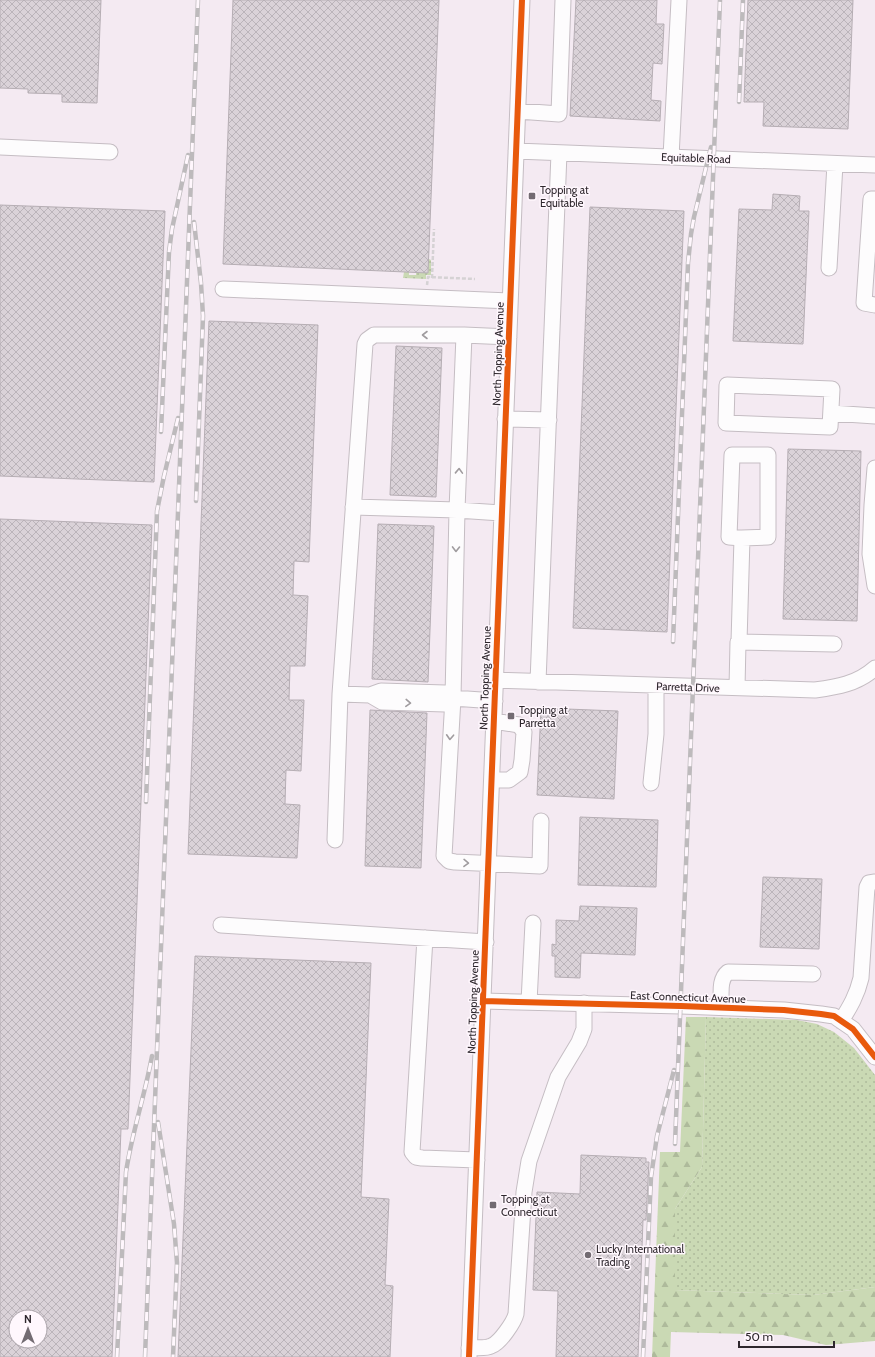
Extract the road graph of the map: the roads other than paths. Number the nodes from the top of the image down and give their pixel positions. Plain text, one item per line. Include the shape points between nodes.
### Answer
1 (522, 0) edge
2 (563, 0) edge
3 (679, 0) edge
4 (518, 111) junction
5 (0, 147) edge
6 (516, 151) junction
7 (110, 152) dead end
8 (559, 153) junction
9 (671, 157) junction
10 (835, 164) junction
11 (875, 165) edge
12 (875, 199) edge
13 (829, 268) dead end
14 (223, 289) dead end
15 (510, 301) junction
16 (875, 305) edge
17 (464, 335) junction
18 (509, 337) junction
19 (831, 413) junction
20 (875, 416) edge
21 (505, 418) junction
22 (549, 420) junction
23 (875, 468) edge
24 (874, 505) edge
25 (353, 507) junction
26 (457, 510) junction
27 (501, 512) junction
28 (742, 538) junction
29 (875, 586) edge
30 (738, 642) junction
31 (834, 644) dead end
32 (875, 668) edge
33 (496, 680) junction
34 (538, 682) junction
35 (656, 686) junction
36 (737, 688) junction
37 (340, 694) junction
38 (453, 698) junction
39 (495, 701) junction
40 (494, 721) junction
41 (492, 780) junction
42 (652, 783) dead end
43 (542, 821) dead end
44 (335, 840) dead end
45 (489, 863) junction
46 (875, 882) edge
47 (533, 923) dead end
48 (221, 925) dead end
49 (425, 938) junction
50 (486, 942) junction
51 (813, 974) dead end
52 (483, 1001) junction
53 (529, 1002) junction
54 (584, 1003) junction
55 (721, 1007) junction
56 (841, 1021) junction
57 (875, 1057) edge
58 (476, 1160) junction
59 (469, 1352) edge

1 - 4 street, North Topping Avenue
2 - 4 street via 559,114
3 - 9 street
4 - 6 street, North Topping Avenue
5 - 7 street
6 - 8 street, Equitable Road
6 - 15 street, North Topping Avenue
8 - 9 street, Equitable Road
8 - 22 street
9 - 10 street, Equitable Road
10 - 11 street, Equitable Road
10 - 13 street
12 - 16 street via 871,199 864,303
14 - 15 street
15 - 18 street, North Topping Avenue
17 - 18 street
17 -> 25 street via 374,335 366,340
26 -> 17 street
18 - 21 street, North Topping Avenue
19 - 19 street via 830,427 726,423 727,385 832,389
19 - 20 street
21 - 22 street
21 - 27 street, North Topping Avenue
22 - 34 street
23 - 24 street
24 - 29 street via 870,554
25 - 26 street
25 - 37 street
26 - 27 street
26 -> 38 street
27 - 33 street, North Topping Avenue
28 - 28 street via 768,537 768,455 732,455 729,537
28 - 30 street
30 - 31 street
30 - 36 street
32 - 36 street, Parretta Drive via 858,680 840,687 815,690
33 - 34 street, Parretta Drive
33 - 39 street, North Topping Avenue
34 - 35 street, Parretta Drive
35 - 36 street, Parretta Drive
35 - 42 street
37 - 38 street via 370,695 382,702 445,704
37 - 44 street
38 - 39 street
38 -> 45 street via 444,856 455,862
39 - 40 street, North Topping Avenue
40 - 41 street, North Topping Avenue
40 - 41 street via 519,725 524,732 520,772 509,780
41 - 45 street, North Topping Avenue
43 - 45 street via 540,866
45 - 50 street, North Topping Avenue
46 - 56 street via 869,883 867,887 858,991
47 - 53 street
48 - 49 street
49 - 50 street
49 - 58 street via 412,1152 416,1157 422,1158
50 - 52 street, North Topping Avenue
51 - 55 street via 728,972 722,980
52 - 53 street, East Connecticut Avenue
52 - 58 street, North Topping Avenue
53 - 54 street, East Connecticut Avenue
54 - 55 street, East Connecticut Avenue
54 - 59 street via 584,1029 558,1077 529,1161 524,1192 516,1314 501,1338 492,1346
55 - 56 street, East Connecticut Avenue via 821,1014 834,1016
56 - 57 street, East Connecticut Avenue via 853,1029
58 - 59 street, North Topping Avenue

